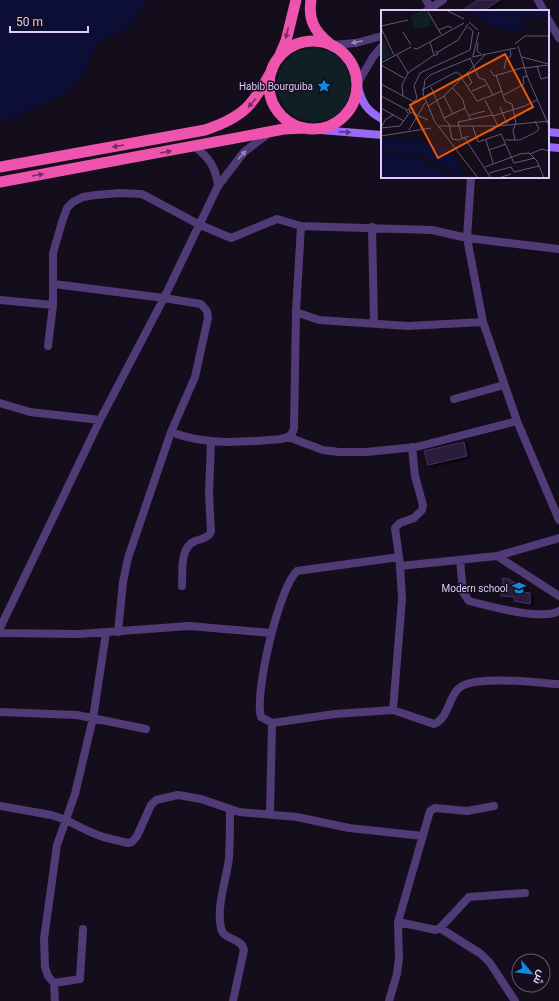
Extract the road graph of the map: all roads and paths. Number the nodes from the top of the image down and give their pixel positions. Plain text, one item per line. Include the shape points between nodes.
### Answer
1 (296, 0) edge
2 (311, 0) edge
3 (426, 0) edge
4 (443, 0) edge
5 (538, 0) edge
6 (430, 10) edge
7 (543, 10) edge
8 (549, 21) edge
9 (381, 36) edge
10 (559, 38) edge
11 (330, 44) junction
12 (381, 47) edge
13 (273, 67) junction
14 (358, 85) junction
15 (381, 118) edge
16 (307, 129) junction
17 (272, 132) junction
18 (549, 132) edge
19 (559, 133) edge
20 (381, 134) edge
21 (194, 146) junction
22 (549, 147) edge
23 (559, 148) edge
24 (0, 167) edge
25 (471, 178) edge
26 (0, 182) edge
27 (218, 186) junction
28 (200, 225) junction
29 (301, 226) junction
30 (372, 227) junction
31 (467, 238) junction
32 (559, 249) edge
33 (54, 284) junction
34 (164, 298) junction
35 (0, 300) edge
36 (54, 305) junction
37 (296, 312) junction
38 (483, 322) junction
39 (374, 323) junction
40 (48, 346) dead end
41 (504, 385) junction
42 (454, 399) dead end
43 (0, 403) edge
44 (100, 420) junction
45 (517, 421) junction
46 (171, 432) junction
47 (288, 437) junction
48 (212, 442) junction
49 (412, 447) junction
50 (559, 520) edge
51 (559, 538) edge
52 (497, 556) junction
53 (399, 557) junction
54 (460, 560) junction
55 (400, 566) junction
56 (182, 586) dead end
57 (559, 596) edge
58 (559, 611) edge
59 (0, 628) edge
60 (0, 632) edge
61 (118, 632) junction
62 (271, 633) junction
63 (106, 634) junction
64 (559, 684) edge
65 (393, 710) junction
66 (0, 712) edge
67 (93, 718) junction
68 (272, 723) junction
69 (146, 729) dead end
70 (0, 806) edge
71 (494, 806) dead end
72 (230, 810) junction
73 (270, 814) junction
74 (66, 820) junction
75 (423, 836) junction
76 (525, 893) dead end
77 (398, 922) junction
78 (440, 928) junction
79 (83, 929) dead end
80 (54, 983) junction
81 (55, 1001) edge
82 (233, 1001) edge
83 (390, 1001) edge
84 (515, 1001) edge

1 -> 13 highway via 286,41
2 - 11 highway via 311,22
3 - 6 street
4 - 6 street
5 - 7 street
8 - 10 street
9 -> 11 street via 356,43
11 - 13 highway via 310,40 296,44 283,52
11 - 14 highway via 339,48 350,59
12 - 14 street
13 - 16 highway via 270,92 274,105 283,117 294,125
13 -> 24 highway via 255,99 244,112 220,125 205,130
14 - 15 main road via 366,109
14 - 16 highway via 354,102 347,114 336,123 322,128
16 - 17 highway
16 -> 20 main road
17 - 21 highway
27 -> 17 street via 244,152
18 - 19 main road
26 -> 21 highway
21 - 27 street via 212,163
22 - 23 main road
25 - 31 street
27 - 28 street
28 - 29 street via 231,238 277,219
28 - 33 street via 142,194 119,193 83,197 67,208 57,235 53,253
28 - 34 street
29 - 30 street
29 - 37 street
30 - 31 street via 432,230
30 - 39 street
31 - 32 street
31 - 38 street
33 - 34 street
33 - 36 street
34 - 44 street
34 - 46 street via 201,304 207,311 208,318 195,377
35 - 36 street
36 - 40 street
37 - 39 street via 311,318
37 - 47 street via 294,428
38 - 39 street via 408,326
38 - 41 street
41 - 42 street
41 - 45 street
43 - 44 street via 30,412
44 - 59 street
45 - 49 street
45 - 50 street
46 - 48 street via 197,441
46 - 61 street via 128,558
47 - 48 street
47 - 49 street via 323,450 339,452
48 - 56 street via 209,494 211,532 208,536 191,543 185,550
49 - 53 street via 414,476 423,505 414,518 397,524 394,528
51 - 52 street
52 - 54 street
52 - 57 street
53 - 55 street
53 - 62 street via 297,571 293,574 283,596
54 - 55 street
54 - 58 street via 463,592 469,601 504,610 540,614
55 - 65 street via 402,599
60 - 63 street via 38,635
61 - 62 street via 189,626
61 - 63 street
62 - 68 street via 259,704 261,717
63 - 67 street
64 - 65 street via 495,681 469,684 458,688 441,720 434,724
65 - 68 street via 335,714
66 - 67 street
67 - 69 street
67 - 74 street via 75,794
68 - 73 street
70 - 74 street
71 - 75 street via 467,810 432,809
72 - 73 street
72 - 74 street via 188,796 166,796 150,805 137,836 130,843 98,835
72 - 82 street via 229,856 222,900 221,929 223,934 240,942 244,950
73 - 75 street via 310,818 349,828
74 - 80 street via 57,845 44,939 45,966 48,976
75 - 77 street
76 - 78 street via 469,897
77 - 78 street via 430,930
77 - 83 street via 399,958
78 - 84 street via 481,954 490,963
79 - 80 street via 80,979
80 - 81 street

